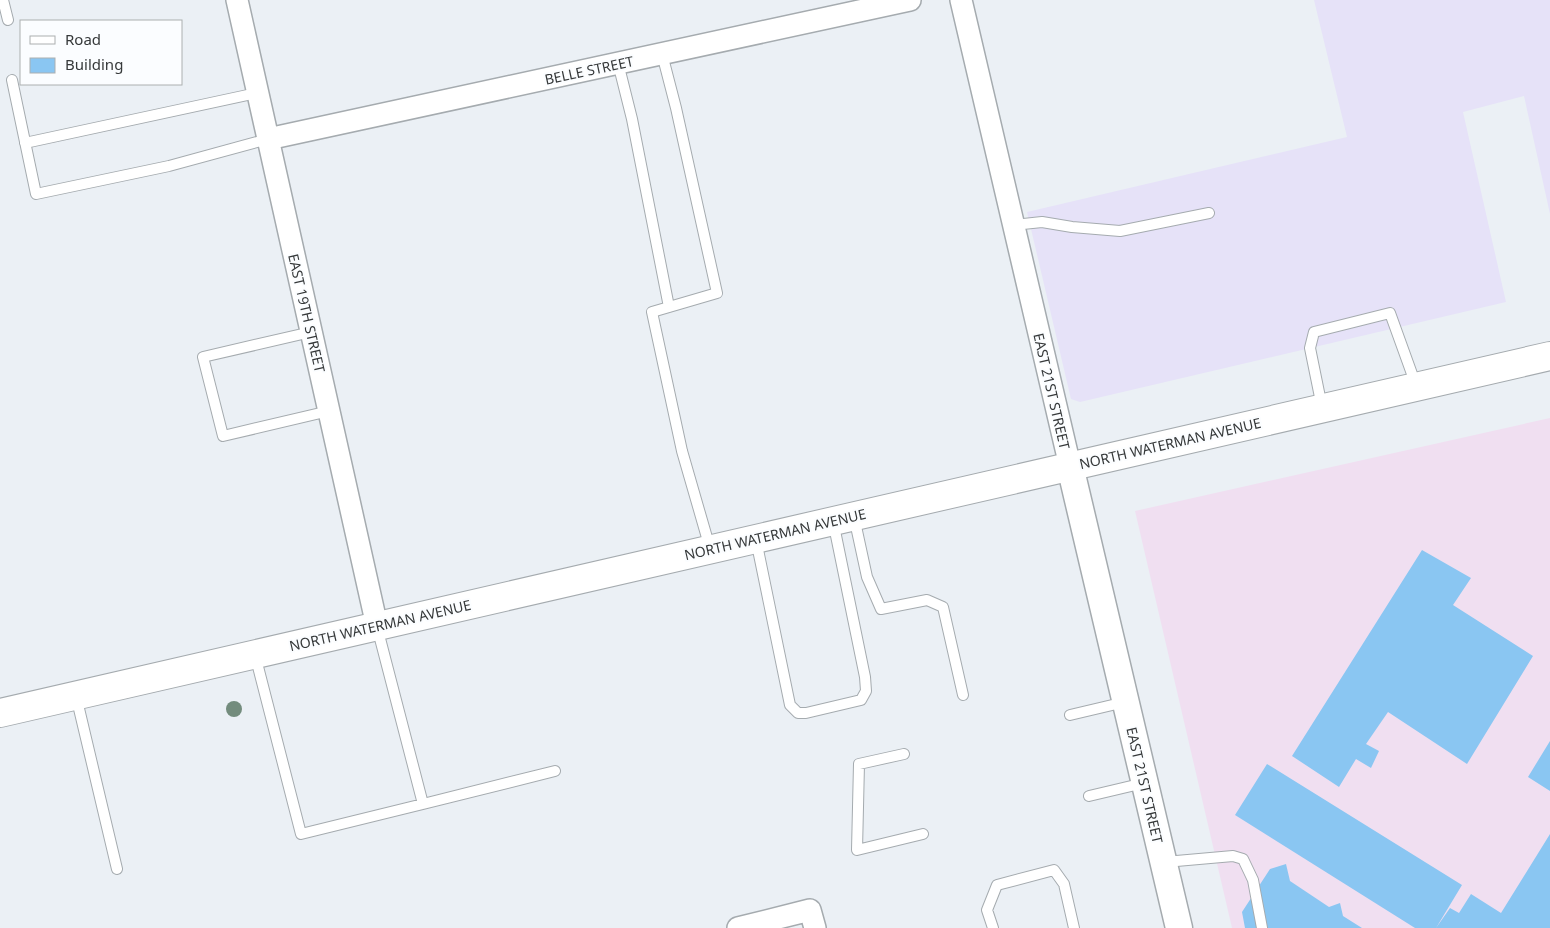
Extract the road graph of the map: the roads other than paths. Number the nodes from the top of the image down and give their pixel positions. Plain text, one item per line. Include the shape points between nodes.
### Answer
1 (3, 0) edge
2 (237, 0) edge
3 (910, 0) edge
4 (961, 0) edge
5 (8, 20) dead end
6 (662, 54) junction
7 (618, 63) junction
8 (12, 80) dead end
9 (258, 93) junction
10 (268, 139) junction
11 (25, 143) junction
12 (1209, 213) dead end
13 (1014, 225) junction
14 (669, 307) junction
15 (311, 332) junction
16 (1550, 356) edge
17 (1416, 387) junction
18 (1322, 408) junction
19 (329, 410) junction
20 (1070, 466) junction
21 (843, 519) junction
22 (756, 539) junction
23 (711, 549) junction
24 (377, 626) junction
25 (255, 654) junction
26 (76, 695) junction
27 (962, 695) dead end
28 (1126, 702) junction
29 (0, 713) edge
30 (1070, 715) dead end
31 (904, 754) dead end
32 (555, 771) dead end
33 (1145, 783) junction
34 (1089, 796) dead end
35 (424, 804) junction
36 (923, 834) dead end
37 (1164, 862) junction
38 (117, 869) dead end
39 (813, 919) edge
40 (738, 928) edge
41 (992, 928) edge
42 (1074, 928) edge
43 (1179, 928) edge
44 (1262, 928) edge

1 - 5 lane
2 - 9 street, EAST 19TH STREET
3 - 6 street, BELLE STREET
4 - 13 street, EAST 21ST STREET
6 - 7 street, BELLE STREET
6 - 14 lane via 717,293
7 - 10 street, BELLE STREET
7 - 14 lane
8 - 11 lane
9 - 10 street, EAST 19TH STREET
9 - 11 lane
10 - 11 lane via 169,166 36,194
10 - 15 street, EAST 19TH STREET
12 - 13 lane via 1120,231 1042,222
13 - 20 street, EAST 21ST STREET
14 - 23 lane via 652,312 682,451
15 - 19 street, EAST 19TH STREET
15 - 19 lane via 203,357 223,436
16 - 17 main road, NORTH WATERMAN AVENUE
17 - 18 main road, NORTH WATERMAN AVENUE
17 - 18 lane via 1390,313 1314,332 1310,348
18 - 20 main road, NORTH WATERMAN AVENUE
19 - 24 street, EAST 19TH STREET
20 - 21 main road, NORTH WATERMAN AVENUE
20 - 28 street, EAST 21ST STREET
21 - 22 main road, NORTH WATERMAN AVENUE
21 - 22 lane via 866,691 861,700 806,713 798,713 790,705
21 - 27 lane via 881,608 927,600 944,607
22 - 23 main road, NORTH WATERMAN AVENUE
23 - 24 main road, NORTH WATERMAN AVENUE
24 - 25 main road, NORTH WATERMAN AVENUE
24 - 35 lane
25 - 26 main road, NORTH WATERMAN AVENUE
25 - 35 lane via 300,834
26 - 29 main road, NORTH WATERMAN AVENUE
26 - 38 lane
28 - 30 lane
28 - 33 street, EAST 21ST STREET
31 - 36 lane via 858,764 857,850
32 - 35 lane
33 - 34 lane
33 - 37 street, EAST 21ST STREET
37 - 43 street, EAST 21ST STREET
37 - 44 lane via 1233,856 1243,859 1253,880
39 - 40 street
41 - 42 lane via 987,910 997,885 1054,870 1064,884

